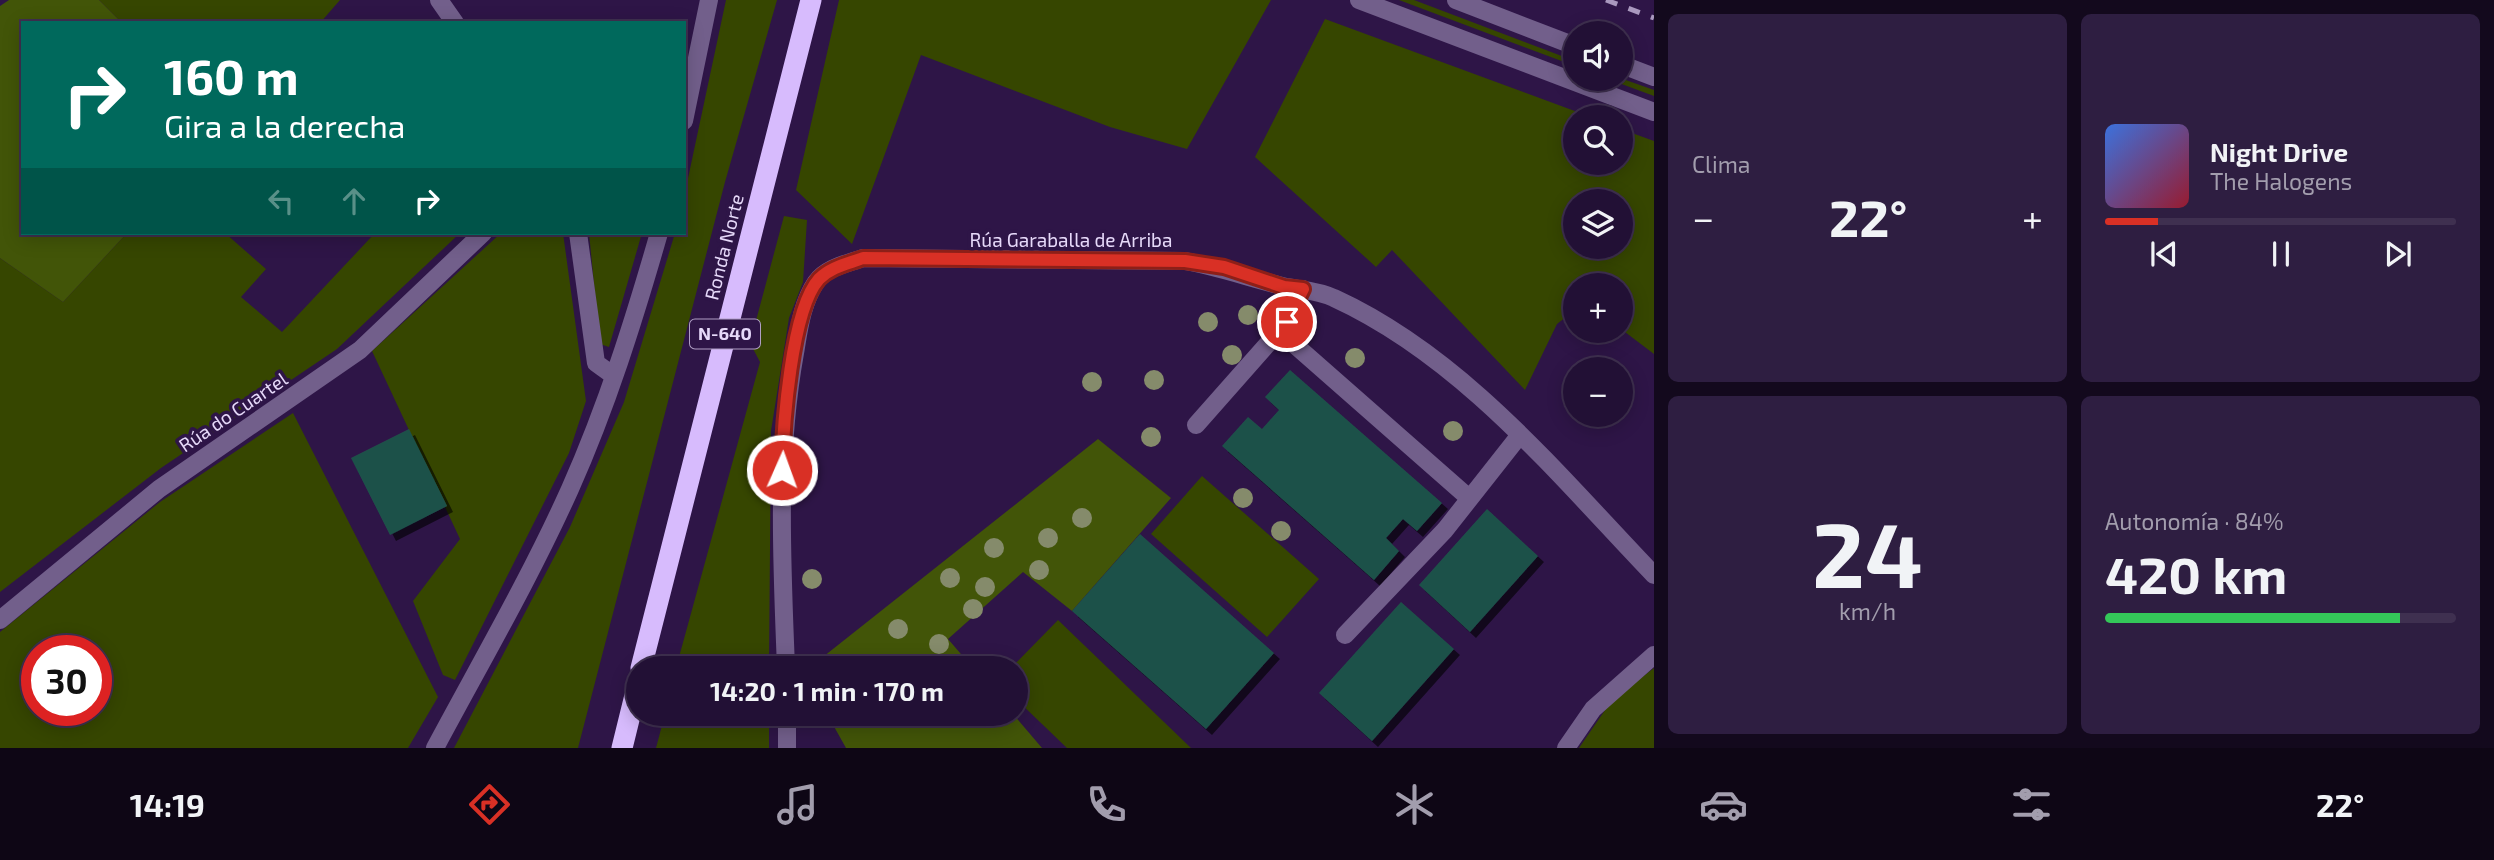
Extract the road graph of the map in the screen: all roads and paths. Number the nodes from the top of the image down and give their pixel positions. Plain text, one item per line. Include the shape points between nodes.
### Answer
1 (439, 0) edge
2 (709, 0) edge
3 (811, 0) edge
4 (1359, 0) edge
5 (1456, 0) edge
6 (454, 21) edge
7 (1563, 41) edge
8 (1633, 69) edge
9 (1654, 76) edge
10 (686, 111) edge
11 (1654, 112) edge
12 (481, 235) edge
13 (578, 235) edge
14 (658, 235) edge
15 (1303, 289) junction
16 (1279, 331) junction
17 (614, 376) junction
18 (1196, 425) dead end
19 (1520, 436) junction
20 (1469, 498) junction
21 (1654, 575) edge
22 (0, 620) edge
23 (1345, 635) dead end
24 (1654, 655) edge
25 (644, 656) edge
26 (786, 656) edge
27 (627, 726) edge
28 (787, 726) edge
29 (435, 748) edge
30 (622, 748) edge
31 (787, 748) edge
32 (1566, 748) edge

1 - 6 street
2 - 10 street
3 - 25 highway, Ronda Norte / N-640
4 - 11 street
5 - 7 street
8 - 9 street
12 - 22 street, Rúa do Cuartel via 360,350 159,489
13 - 17 street via 596,363
14 - 17 street
15 - 16 street via 1292,316
15 - 19 street, Rúa Garaballa de Arriba via 1346,304 1426,354 1474,391
15 - 26 street, Rúa Garaballa de Arriba via 1185,261 863,258 830,270 817,281 803,308 783,426 780,514
16 - 18 street
16 - 20 street
17 - 29 street via 546,540
19 - 20 street
19 - 21 street, Rúa Garaballa de Arriba
20 - 23 street via 1445,530
24 - 32 street via 1593,709
27 - 30 highway
28 - 31 street

